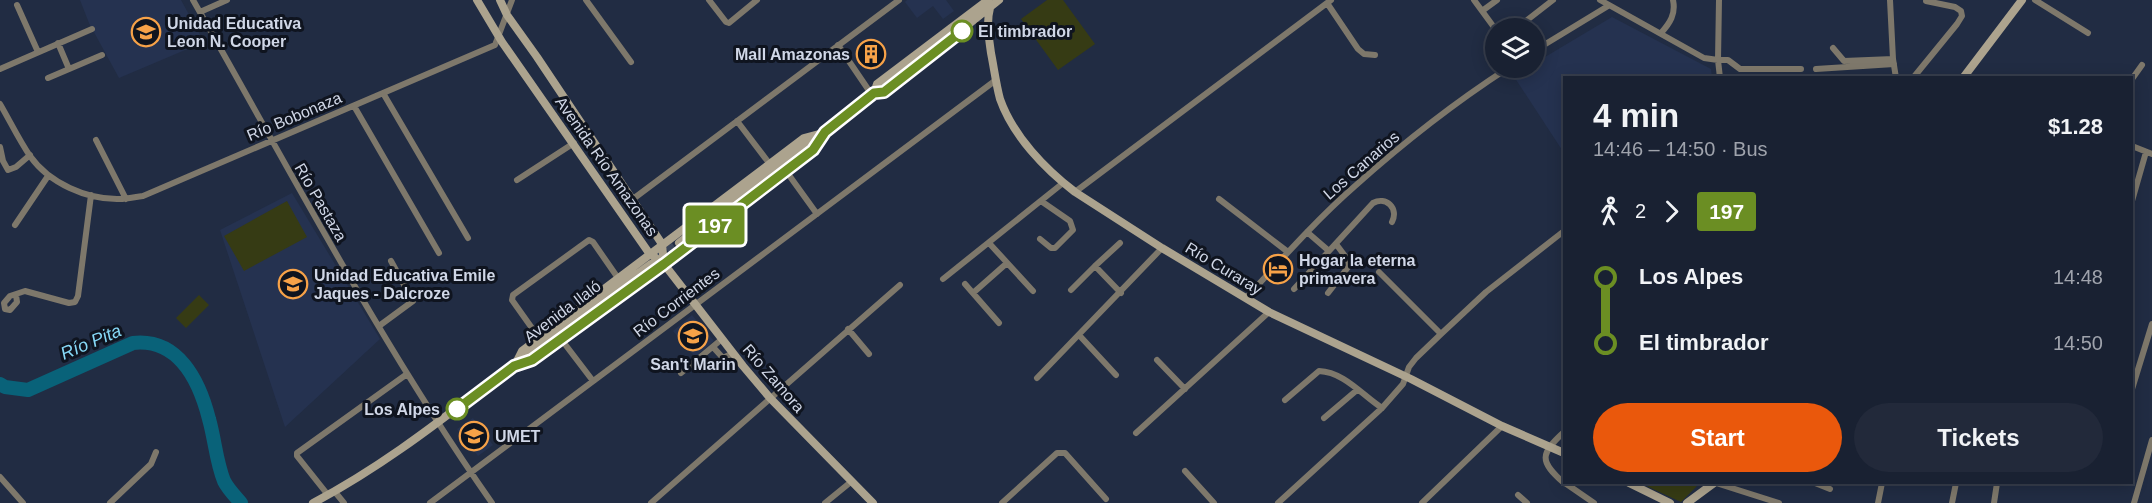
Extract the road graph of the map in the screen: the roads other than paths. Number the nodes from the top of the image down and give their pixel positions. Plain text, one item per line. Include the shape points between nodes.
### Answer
1 (194, 0) edge
2 (227, 0) edge
3 (477, 0) edge
4 (500, 0) edge
5 (512, 0) edge
6 (586, 0) edge
7 (709, 0) edge
8 (758, 0) edge
9 (898, 0) edge
10 (999, 0) edge
11 (1474, 0) edge
12 (1497, 0) edge
13 (1553, 0) edge
14 (1600, 0) edge
15 (1673, 0) edge
16 (1719, 0) edge
17 (1890, 0) edge
18 (2022, 0) edge
19 (2035, 0) edge
20 (990, 2) edge
21 (1329, 2) edge
22 (1926, 2) dead end
23 (17, 5) dead end
24 (1608, 6) junction
25 (1482, 11) junction
26 (200, 12) junction
27 (507, 15) junction
28 (1487, 18) edge
29 (1530, 18) edge
30 (92, 29) dead end
31 (1661, 33) junction
32 (2088, 33) dead end
33 (499, 37) junction
34 (58, 43) junction
35 (1545, 44) edge
36 (838, 45) junction
37 (1833, 48) dead end
38 (38, 52) junction
39 (102, 55) dead end
40 (1375, 55) dead end
41 (1718, 60) junction
42 (1893, 61) junction
43 (631, 62) dead end
44 (2142, 65) dead end
45 (0, 69) edge
46 (69, 69) junction
47 (1801, 69) dead end
48 (1816, 69) dead end
49 (1720, 76) edge
50 (1896, 76) edge
51 (1915, 76) edge
52 (1965, 76) edge
53 (48, 78) dead end
54 (1493, 78) edge
55 (2133, 78) edge
56 (996, 80) junction
57 (383, 93) junction
58 (873, 94) junction
59 (0, 104) edge
60 (354, 106) junction
61 (737, 121) junction
62 (825, 132) junction
63 (96, 140) dead end
64 (270, 140) junction
65 (574, 142) junction
66 (2133, 146) edge
67 (0, 147) edge
68 (2149, 153) edge
69 (30, 155) junction
70 (770, 163) junction
71 (786, 171) junction
72 (48, 176) junction
73 (517, 180) dead end
74 (1063, 183) junction
75 (1075, 192) junction
76 (91, 195) junction
77 (2133, 198) edge
78 (126, 199) junction
79 (633, 199) junction
80 (1219, 199) dead end
81 (1041, 201) junction
82 (817, 213) junction
83 (1392, 222) dead end
84 (15, 225) dead end
85 (1307, 232) junction
86 (1563, 232) edge
87 (468, 238) dead end
88 (1040, 239) dead end
89 (679, 243) tunnel mouth
90 (989, 243) junction
91 (1120, 243) dead end
92 (662, 244) junction
93 (1336, 244) junction
94 (1162, 248) junction
95 (1329, 251) junction
96 (1288, 252) junction
97 (439, 253) dead end
98 (649, 253) junction
99 (391, 261) dead end
100 (1007, 262) junction
101 (651, 264) tunnel mouth
102 (664, 264) junction
103 (1095, 266) junction
104 (1379, 272) dead end
105 (618, 278) junction
106 (943, 279) dead end
107 (965, 284) dead end
108 (900, 285) dead end
109 (1294, 289) dead end
110 (1071, 290) dead end
111 (1033, 291) dead end
112 (973, 292) junction
113 (1120, 293) junction
114 (1328, 293) dead end
115 (16, 295) dead end
116 (1246, 298) junction
117 (695, 304) junction
118 (1269, 312) junction
119 (999, 323) dead end
120 (2152, 324) edge
121 (379, 326) junction
122 (848, 329) junction
123 (1441, 334) junction
124 (1079, 335) junction
125 (539, 338) junction
126 (561, 339) junction
127 (722, 339) junction
128 (712, 347) junction
129 (733, 353) junction
130 (869, 354) dead end
131 (1157, 360) dead end
132 (514, 366) junction
133 (681, 373) dead end
134 (407, 374) junction
135 (1116, 375) dead end
136 (1405, 376) junction
137 (1037, 378) dead end
138 (593, 381) junction
139 (2133, 385) edge
140 (1185, 388) junction
141 (1358, 390) junction
142 (770, 398) junction
143 (1286, 400) dead end
144 (1382, 408) junction
145 (1324, 418) dead end
146 (437, 423) junction
147 (1502, 426) junction
148 (1136, 433) dead end
149 (1563, 433) edge
150 (2152, 440) edge
151 (1549, 446) junction
152 (156, 452) dead end
153 (1563, 453) edge
154 (1185, 471) dead end
155 (471, 473) junction
156 (0, 477) edge
157 (852, 481) junction
158 (1563, 481) edge
159 (1566, 484) edge
160 (1631, 484) edge
161 (1714, 484) edge
162 (1718, 484) edge
163 (1818, 484) edge
164 (1882, 484) edge
165 (1956, 484) edge
166 (1997, 484) edge
167 (1830, 489) dead end
168 (331, 494) junction
169 (1518, 495) dead end
170 (1106, 499) dead end
171 (23, 503) edge
172 (110, 503) edge
173 (313, 503) edge
174 (344, 503) edge
175 (430, 503) edge
176 (492, 503) edge
177 (651, 503) edge
178 (825, 503) edge
179 (873, 503) edge
180 (1002, 503) edge
181 (1214, 503) edge
182 (1278, 503) edge
183 (1422, 503) edge
184 (1527, 503) edge
185 (1594, 503) edge
186 (1670, 503) edge
187 (1687, 503) edge
188 (1779, 503) edge
189 (1878, 503) edge
190 (1952, 503) edge
191 (1994, 503) edge
192 (2134, 503) edge

1 - 26 street, Río Pastaza
2 - 26 street
3 - 33 street, Avenida Río Amazonas
4 - 27 street, Avenida Río Amazonas
5 - 27 street
6 - 43 street
7 - 8 street via 729,23
9 - 36 street
10 - 20 street
11 - 25 street
12 - 25 street
13 - 29 street
14 - 24 street
15 - 31 street via 1673,15
16 - 41 street
17 - 42 street
18 - 52 street
19 - 32 street
20 - 56 street, Río Curaray via 988,32
20 - 58 street via 884,92
21 - 40 street via 1358,49
21 - 75 street
22 - 51 street via 1955,7 1962,16
23 - 38 street
24 - 31 street
24 - 35 street
25 - 28 street
26 - 64 street, Río Pastaza
27 - 33 street
27 - 79 street, Avenida Río Amazonas
30 - 34 street
31 - 41 street via 1704,58
33 - 57 street, Río Bobonaza via 495,45
33 - 65 street, Avenida Río Amazonas
34 - 38 street
34 - 46 street
36 - 58 street
36 - 61 street
37 - 42 street via 1844,61
38 - 45 street
39 - 46 street
41 - 47 street via 1728,60 1740,69
41 - 49 street
42 - 48 street
42 - 50 street
44 - 55 street
46 - 53 street
54 - 85 street, Los Canarios via 1424,128
56 - 74 street, Río Curaray via 1011,123
56 - 82 street, Río Corrientes
57 - 60 street, Río Bobonaza
57 - 87 street
58 - 62 street
59 - 69 street
60 - 64 street, Río Bobonaza
60 - 97 street
61 - 70 street
61 - 79 street
62 - 70 street via 804,138
62 - 71 street via 813,150
62 - 89 street
63 - 78 street
64 - 78 street, Río Bobonaza via 143,196
64 - 121 street, Río Pastaza
65 - 73 street
65 - 98 street, Avenida Río Amazonas
66 - 68 street
67 - 69 street via 8,170
68 - 77 street
69 - 72 street
70 - 92 street
71 - 82 street
71 - 102 street
72 - 76 street, Río Bobonaza
72 - 84 street
74 - 75 street, Río Curaray
74 - 81 street
75 - 94 street, Río Curaray
76 - 78 street, Río Bobonaza
76 - 115 street via 75,302 25,291
79 - 92 street, Avenida Río Amazonas
80 - 96 street
81 - 88 street via 1070,221 1073,230 1056,248
81 - 90 street
82 - 117 street, Río Corrientes
83 - 93 street via 1394,211 1379,200
85 - 95 street
85 - 96 street, Los Canarios
86 - 123 street via 1485,292
90 - 100 street
90 - 106 street
91 - 103 street
92 - 98 street
92 - 102 street, Avenida Río Amazonas
93 - 95 street
93 - 114 street via 1349,266
94 - 113 street
94 - 116 street, Río Curaray
95 - 109 street
96 - 116 street, Los Canarios
98 - 102 street, Avenida Río Amazonas
98 - 105 street
99 - 121 street via 413,301
100 - 111 street
100 - 112 street
101 - 132 street, Avenida Ilaló
102 - 117 street, Río Zamora
102 - 126 street
103 - 110 street
103 - 113 street
104 - 123 street
105 - 125 street
105 - 125 street via 589,240 530,282 512,298
107 - 112 street
108 - 122 street
112 - 119 street
113 - 124 street
116 - 118 street, Río Curaray
117 - 127 street, Río Zamora
117 - 138 street, Río Corrientes
118 - 136 street, Río Curaray
118 - 140 street
120 - 139 street
121 - 134 street, Río Pastaza
122 - 130 street
122 - 142 street
123 - 136 street via 1416,358
124 - 135 street
124 - 137 street
125 - 132 street via 522,351
126 - 132 street via 532,360
126 - 138 street
127 - 128 street
127 - 129 street, Río Zamora
128 - 129 street via 723,358
128 - 133 street
129 - 142 street, Río Zamora
131 - 140 street
132 - 146 street, Avenida Ilaló
134 - 146 street, Río Pastaza
134 - 168 street via 297,453
136 - 144 street via 1403,384
136 - 147 street, Río Curaray
138 - 155 street, Río Corrientes
140 - 148 street
141 - 143 street via 1338,375 1319,371
141 - 144 street
141 - 145 street
142 - 157 street, Río Zamora
142 - 177 street
144 - 182 street
146 - 155 street, Río Pastaza
146 - 168 street, Avenida Ilaló
147 - 151 street, Río Curaray
147 - 183 street
149 - 151 street
150 - 192 street
151 - 153 street, Río Curaray
151 - 158 street via 1546,463
152 - 172 street via 151,464
154 - 181 street
155 - 175 street, Río Corrientes
155 - 176 street, Río Pastaza
156 - 171 street
157 - 178 street
157 - 179 street, Río Zamora
159 - 185 street
160 - 186 street
161 - 187 street
162 - 188 street
163 - 167 street
164 - 189 street
165 - 190 street
166 - 191 street
168 - 173 street, Avenida Ilaló
168 - 174 street
169 - 184 street
170 - 180 street via 1061,452

